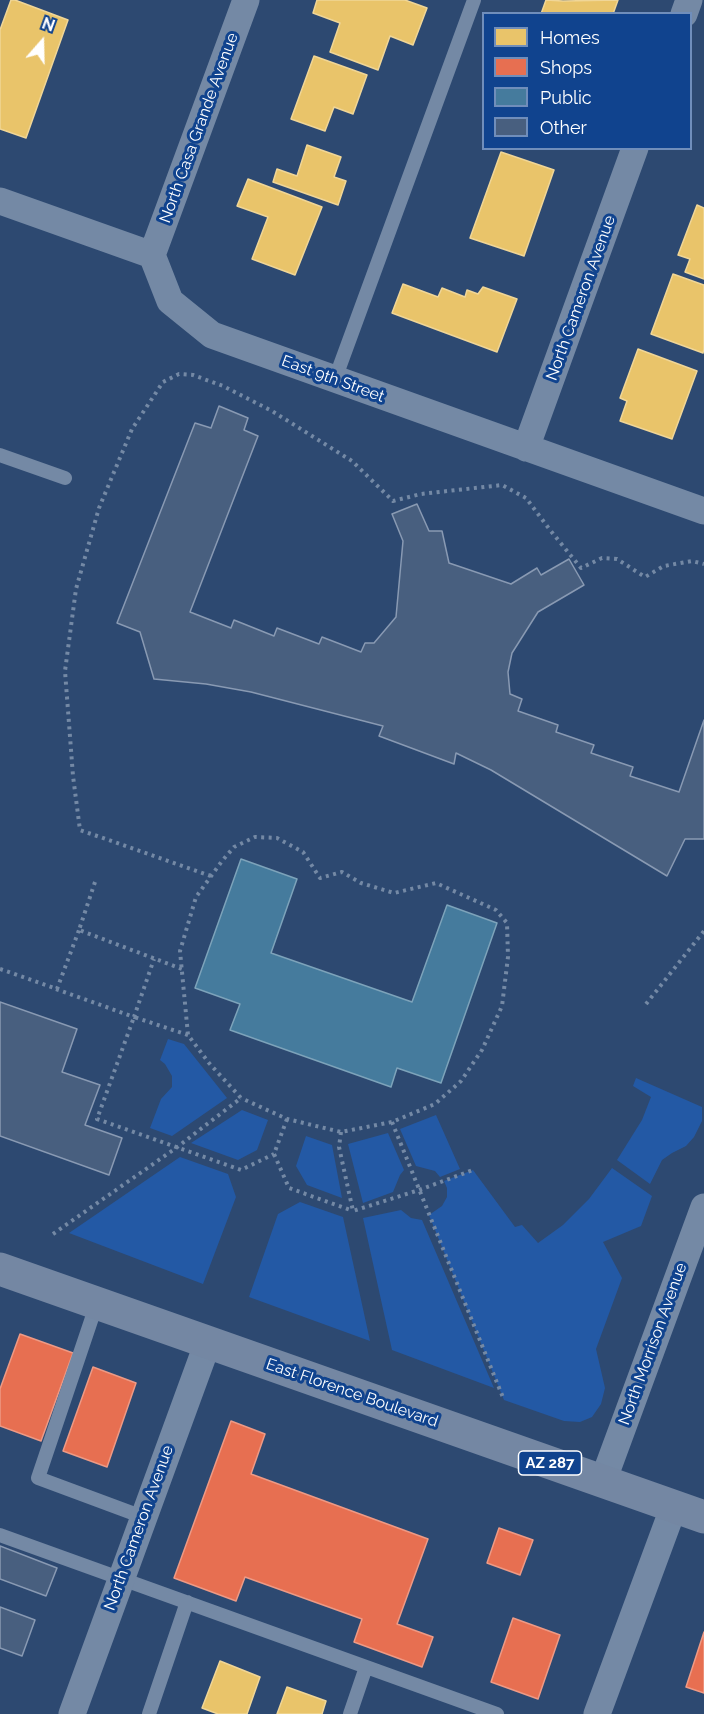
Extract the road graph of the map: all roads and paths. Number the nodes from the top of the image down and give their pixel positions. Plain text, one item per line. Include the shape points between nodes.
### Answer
1 (246, 0) edge
2 (474, 0) edge
3 (634, 150) edge
4 (0, 201) edge
5 (152, 255) junction
6 (334, 380) junction
7 (526, 448) junction
8 (0, 455) edge
9 (65, 478) dead end
10 (704, 511) edge
11 (704, 564) edge
12 (211, 876) junction
13 (95, 882) dead end
14 (78, 930) junction
15 (704, 932) edge
16 (154, 959) junction
17 (0, 969) edge
18 (182, 969) junction
19 (56, 988) junction
20 (646, 1004) dead end
21 (134, 1017) junction
22 (188, 1035) junction
23 (240, 1098) junction
24 (287, 1119) junction
25 (392, 1122) junction
26 (341, 1132) junction
27 (176, 1148) junction
28 (274, 1154) junction
29 (472, 1170) dead end
30 (419, 1190) junction
31 (353, 1211) junction
32 (703, 1215) edge
33 (53, 1234) dead end
34 (0, 1269) edge
35 (97, 1303) junction
36 (208, 1342) junction
37 (504, 1400) dead end
38 (603, 1481) junction
39 (674, 1506) junction
40 (143, 1517) junction
41 (704, 1517) edge
42 (0, 1534) edge
43 (121, 1579) junction
44 (187, 1602) junction
45 (366, 1667) junction
46 (72, 1714) edge
47 (148, 1714) edge
48 (350, 1714) edge
49 (497, 1714) edge
50 (597, 1714) edge

1 - 5 street, North Casa Grande Avenue
2 - 6 lane
3 - 7 street, North Cameron Avenue
4 - 5 street
5 - 6 street, East 9th Street via 170,301 212,335
6 - 7 street, East 9th Street
7 - 10 street, East 9th Street
8 - 9 lane
11 - 12 path via 692,561 664,566 645,577 617,559 602,558 581,568 526,498 502,486 421,494 393,501 352,461 272,411 193,375 178,374 163,382 132,429 99,508 76,590 65,671 73,776 80,830
12 - 18 path via 196,897 180,951
12 - 25 path via 234,848 255,837 277,838 303,852 320,878 342,872 361,883 394,893 436,883 496,910 507,923 508,957 501,1006 482,1050 461,1082 435,1104
13 - 14 path
14 - 16 path
14 - 19 path
15 - 20 path
16 - 18 path
16 - 21 path
17 - 19 path
18 - 22 path
19 - 21 path
21 - 22 path
21 - 27 path via 97,1119
22 - 23 path
23 - 24 path
23 - 27 path
24 - 26 path
24 - 28 path
25 - 26 path
25 - 30 path
26 - 31 path via 339,1147
27 - 28 path via 241,1170
27 - 33 path
28 - 31 path via 289,1188
29 - 30 path
30 - 31 path
30 - 37 path
32 - 38 street, North Morrison Avenue
34 - 35 main road, East Florence Boulevard / AZ 287
35 - 36 main road, East Florence Boulevard / AZ 287
35 - 40 lane via 38,1478
36 - 38 main road, East Florence Boulevard / AZ 287
36 - 40 street, North Cameron Avenue
38 - 39 main road, East Florence Boulevard / AZ 287
39 - 41 main road, East Florence Boulevard / AZ 287
39 - 50 street
40 - 43 street, North Cameron Avenue
42 - 43 lane
43 - 44 lane
43 - 46 street, North Cameron Avenue
44 - 45 lane
44 - 47 lane
45 - 48 lane
45 - 49 lane

